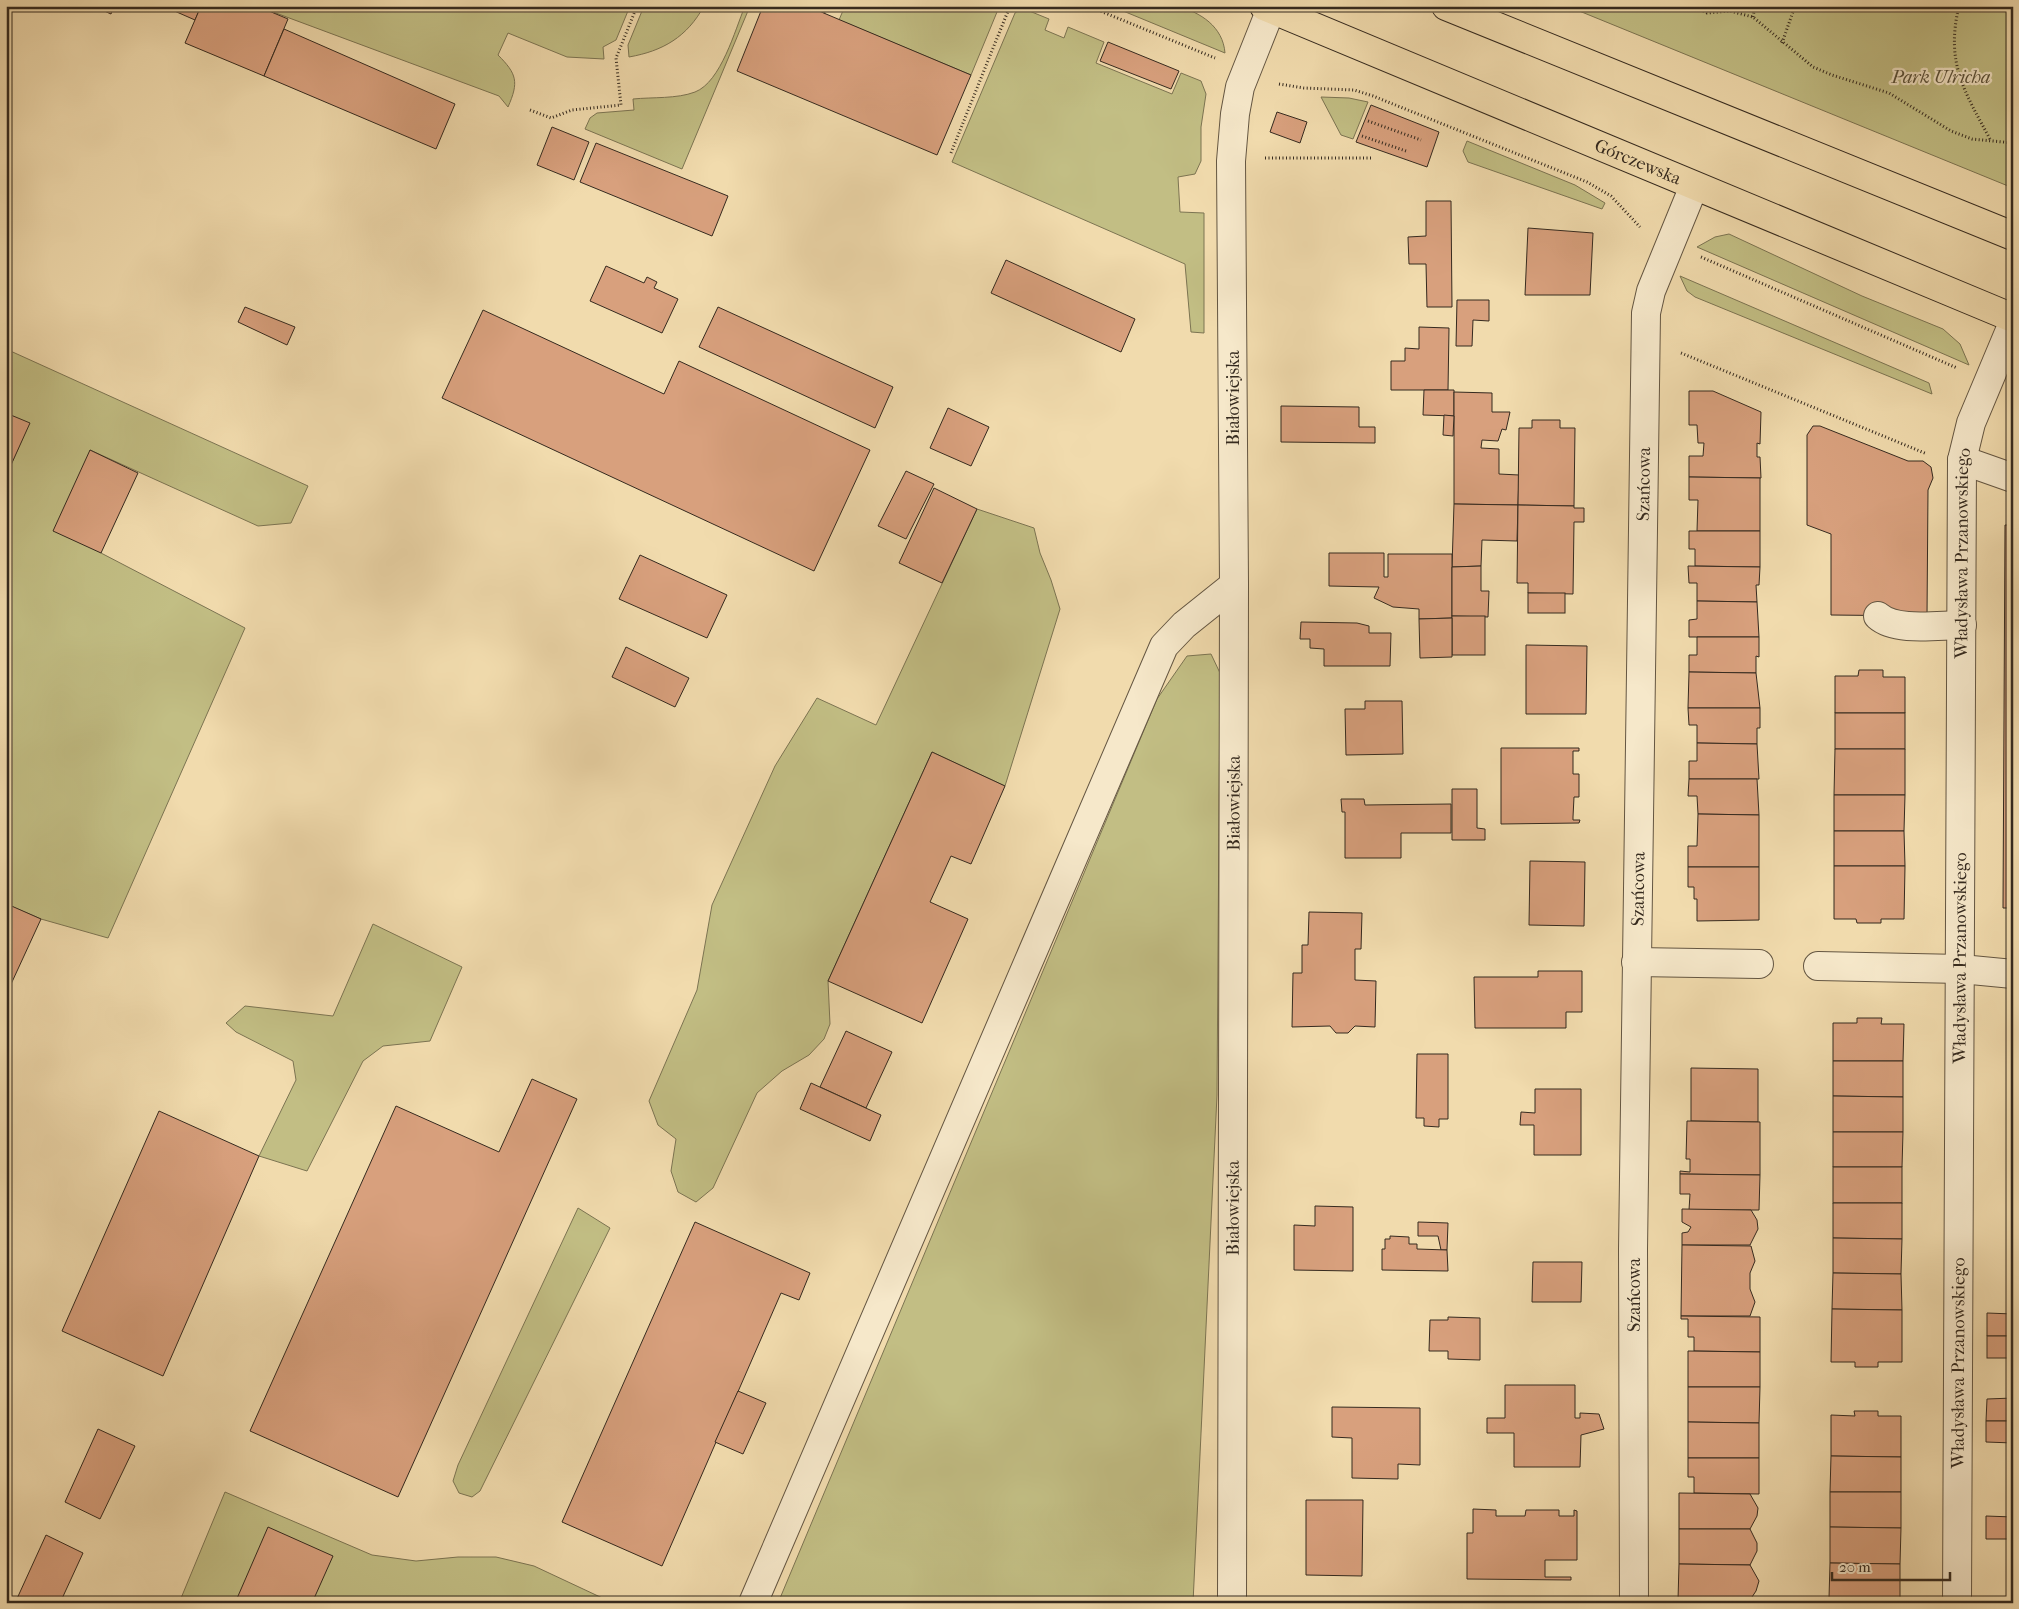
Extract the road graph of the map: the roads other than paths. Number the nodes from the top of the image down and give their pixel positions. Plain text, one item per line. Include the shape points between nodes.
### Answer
1 (1446, 6) edge
2 (1267, 8) edge
3 (1694, 186) junction
4 (2013, 236) edge
5 (2013, 318) edge
6 (2013, 323) edge
7 (1962, 460) junction
8 (2013, 478) edge
9 (1234, 586) junction
10 (1878, 616) dead end
11 (1962, 625) junction
12 (1636, 962) junction
13 (1759, 964) dead end
14 (1818, 966) dead end
15 (1961, 968) junction
16 (2013, 974) edge
17 (753, 1603) edge
18 (1232, 1603) edge
19 (1634, 1603) edge
20 (1957, 1603) edge

1 - 4 main road
2 - 3 main road, Górczewska
2 - 9 street, Białowiejska via 1240,87 1231,161
3 - 5 main road, Górczewska
3 - 12 street, Szańcowa via 1651,291 1646,313
6 - 7 street, Władysława Przanowskiego via 1971,423
7 - 8 street
7 - 11 street, Władysława Przanowskiego
9 - 17 street via 1184,625 1164,646
9 - 18 street, Białowiejska
10 - 11 street via 1884,622 1899,625
11 - 15 street, Władysława Przanowskiego
12 - 13 street
12 - 19 street, Szańcowa
14 - 15 street
15 - 16 street
15 - 20 street, Władysława Przanowskiego

